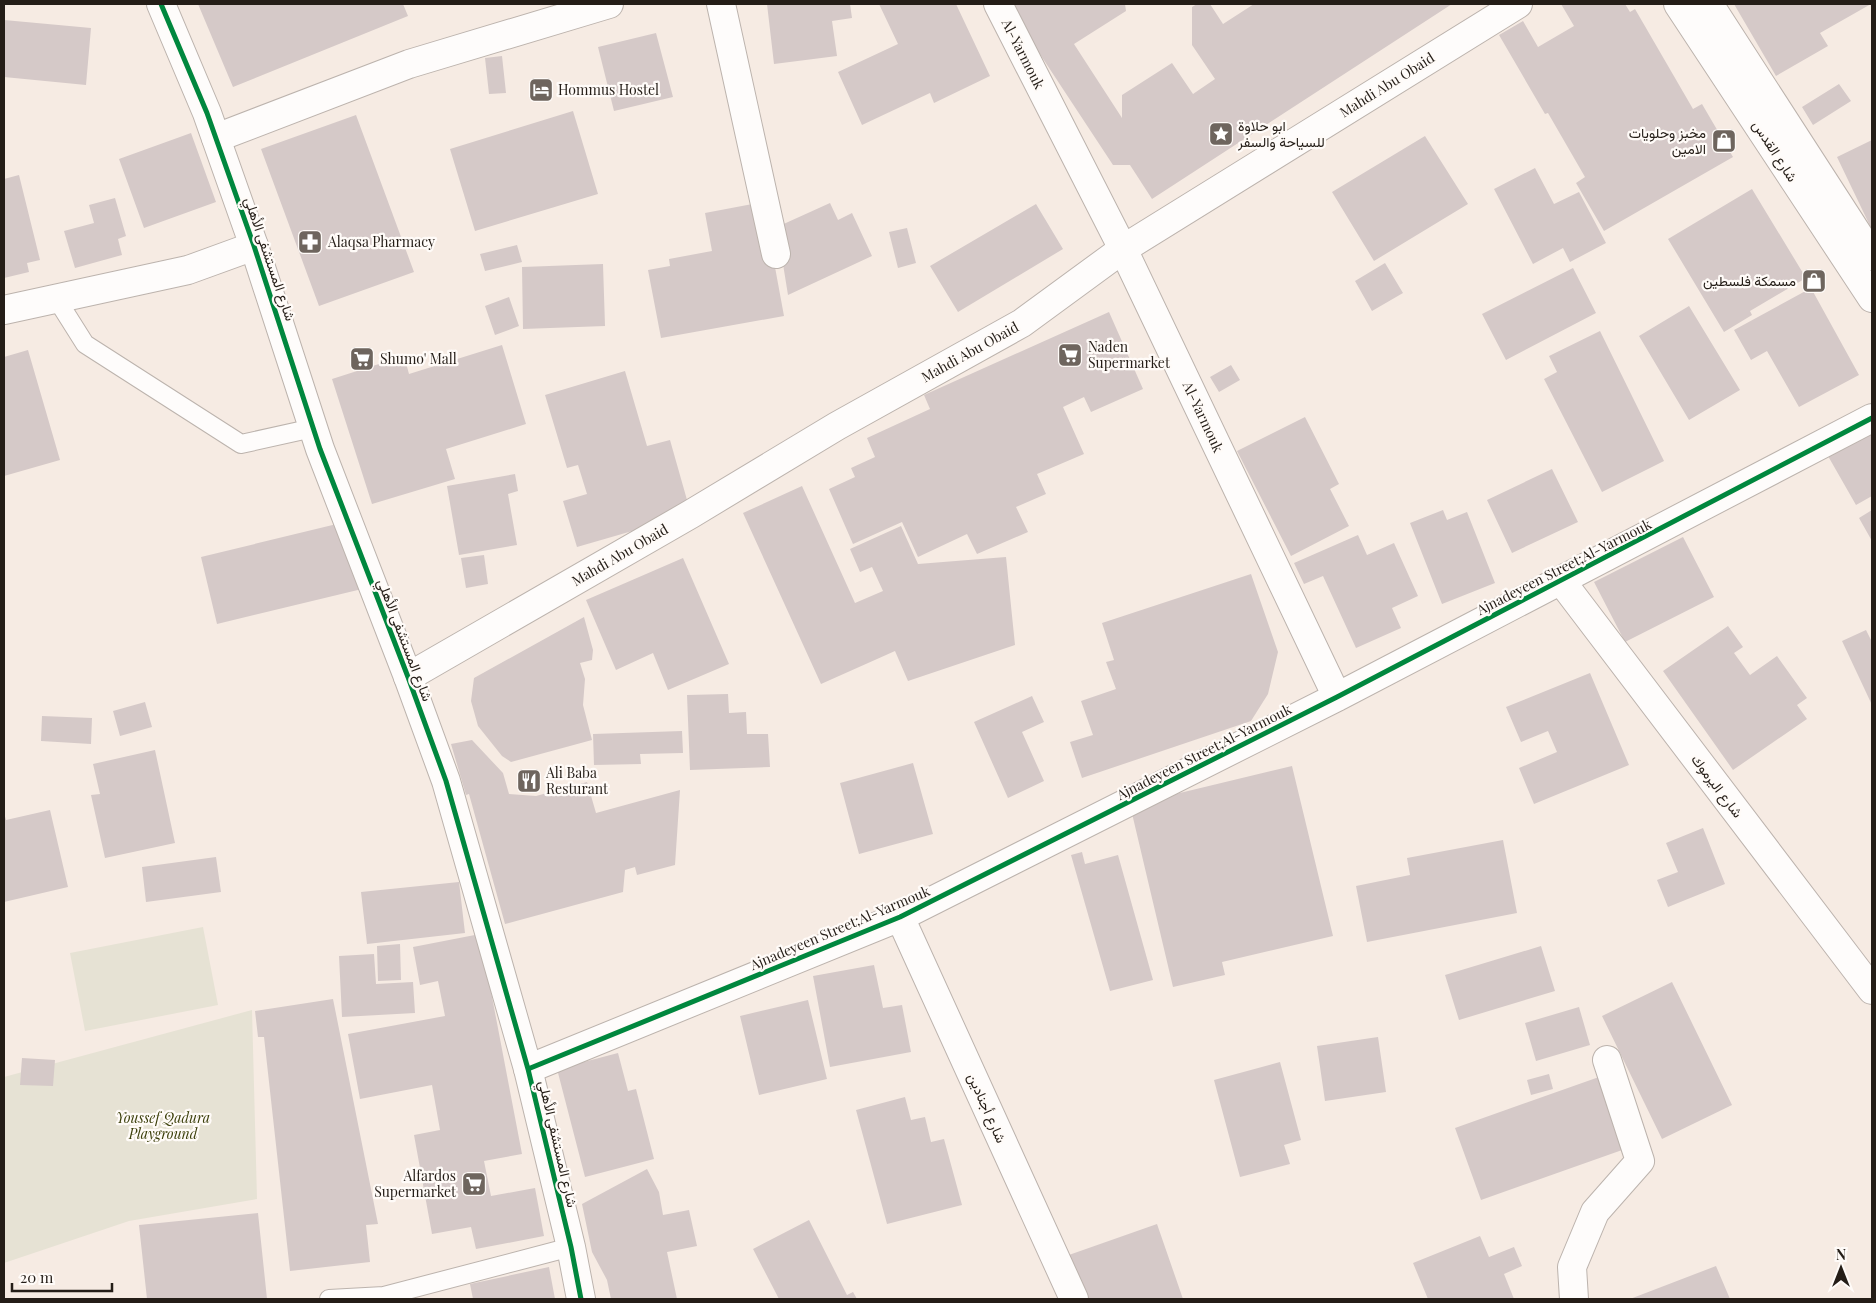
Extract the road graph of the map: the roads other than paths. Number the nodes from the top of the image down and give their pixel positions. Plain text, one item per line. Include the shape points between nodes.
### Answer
1 (161, 4) edge
2 (608, 4) edge
3 (720, 4) edge
4 (998, 4) edge
5 (1518, 4) edge
6 (1678, 4) edge
7 (1708, 4) edge
8 (216, 138) junction
9 (254, 246) junction
10 (1123, 249) junction
11 (776, 254) dead end
12 (1872, 256) edge
13 (56, 298) junction
14 (1872, 298) edge
15 (4, 310) edge
16 (1872, 418) edge
17 (313, 428) junction
18 (1562, 582) junction
19 (408, 677) junction
20 (1337, 697) junction
21 (900, 917) junction
22 (1872, 990) edge
23 (1607, 1060) dead end
24 (528, 1068) junction
25 (571, 1247) junction
26 (329, 1299) edge
27 (581, 1299) edge
28 (1074, 1299) edge
29 (1574, 1299) edge

1 - 8 street, شارع المستشفى الأهلي
2 - 8 street via 409,64
3 - 11 street
4 - 10 street, Al-Yarmouk
5 - 10 street, Mahdi Abu Obaid
6 - 14 street, شارع القدس
7 - 12 street
8 - 9 street, شارع المستشفى الأهلي
9 - 13 street via 188,270
9 - 17 street, شارع المستشفى الأهلي
10 - 19 street, Mahdi Abu Obaid via 1022,324 837,426
10 - 20 street, Al-Yarmouk
13 - 15 street
13 - 17 lane via 85,344 242,444
16 - 18 street, Ajnadeyeen Street;Al-Yarmouk
17 - 19 street, شارع المستشفى الأهلي
18 - 20 street, Ajnadeyeen Street;Al-Yarmouk
18 - 22 street, شارع اليرموك
19 - 24 street, شارع المستشفى الأهلي via 446,781
20 - 21 street, Ajnadeyeen Street;Al-Yarmouk
21 - 24 street, Ajnadeyeen Street;Al-Yarmouk
21 - 28 street, شارع أجنادين
23 - 29 street via 1640,1161 1595,1212 1572,1267
24 - 25 street, شارع المستشفى الأهلي
25 - 26 lane via 384,1296
25 - 27 street, شارع المستشفى الأهلي

